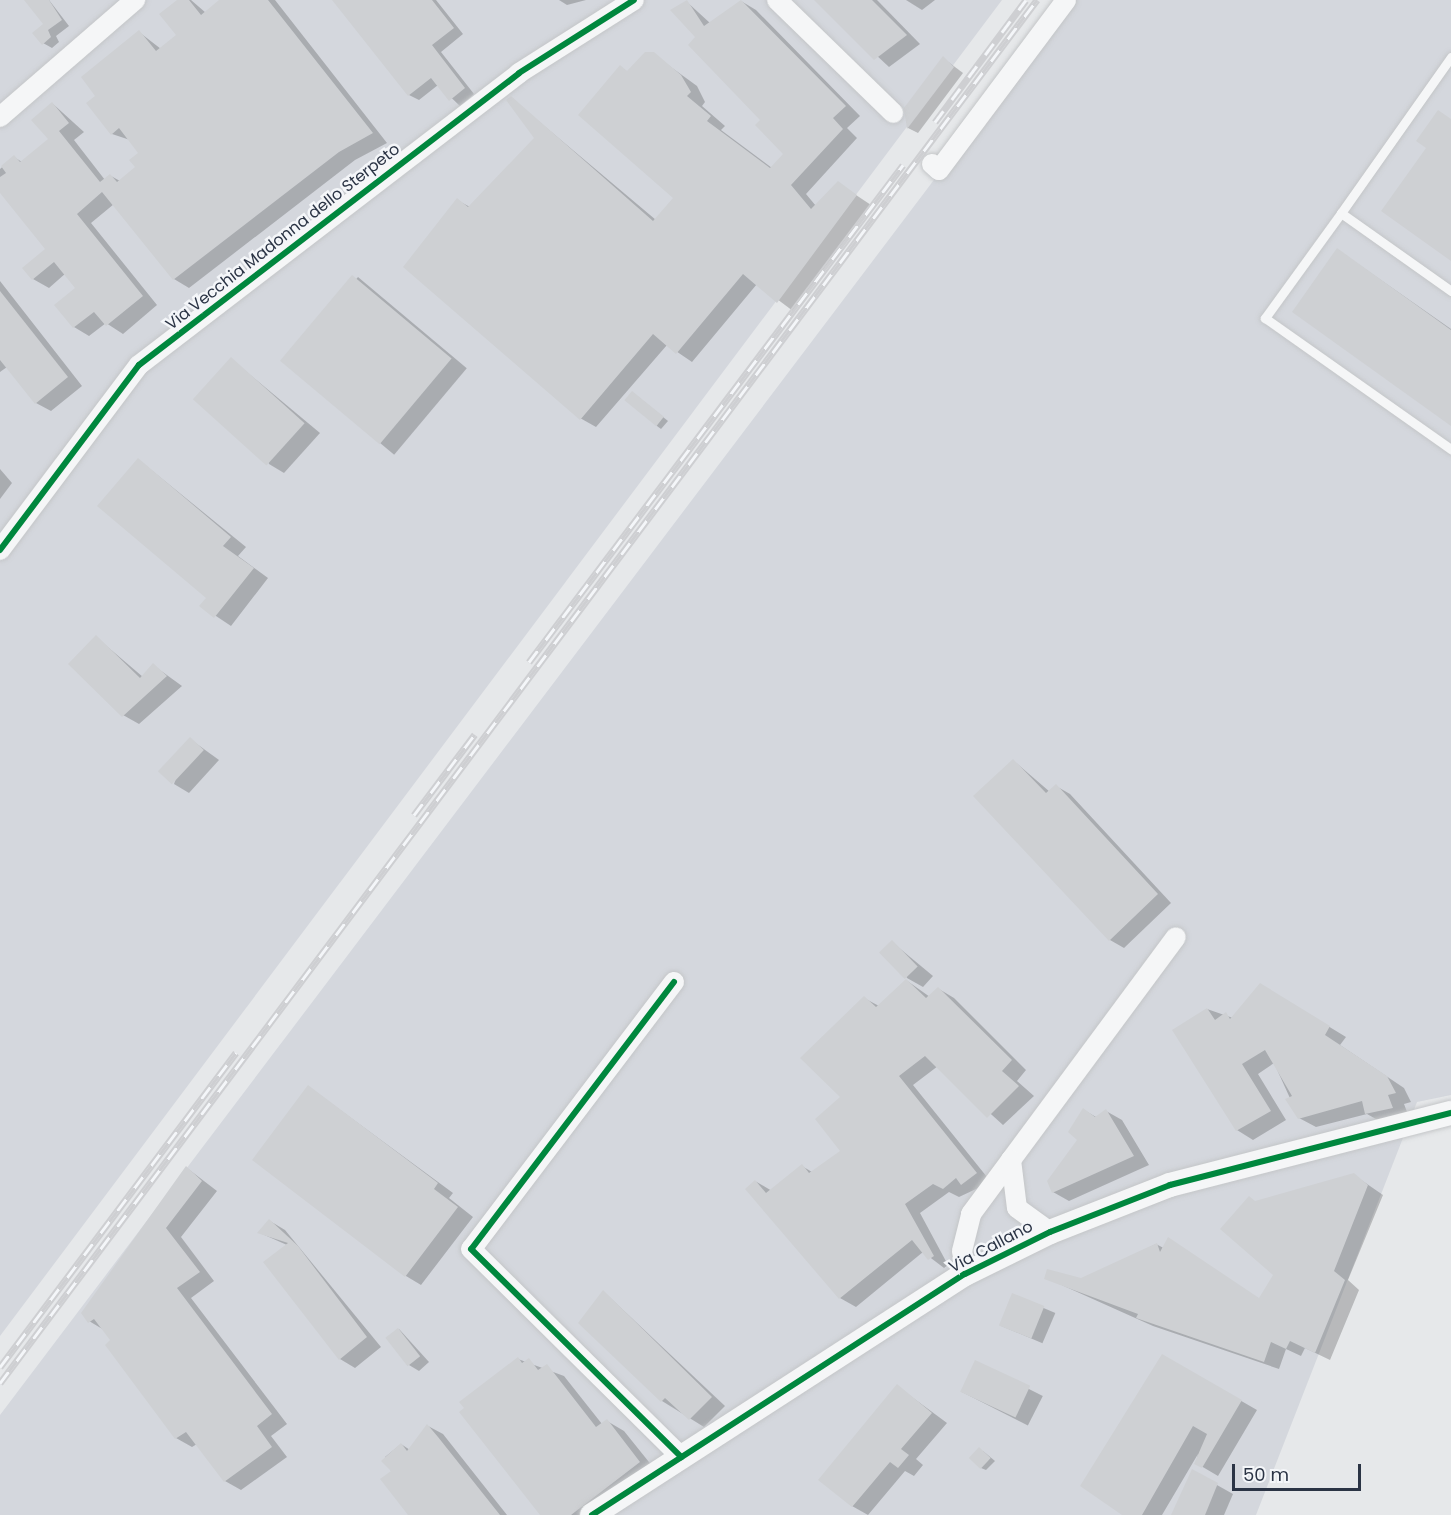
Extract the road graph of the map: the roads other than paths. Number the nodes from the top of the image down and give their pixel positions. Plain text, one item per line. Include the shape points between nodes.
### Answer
1 (135, 0) edge
2 (634, 0) edge
3 (777, 0) edge
4 (1066, 0) edge
5 (1451, 57) edge
6 (893, 113) dead end
7 (0, 117) edge
8 (932, 164) dead end
9 (1341, 213) junction
10 (1451, 291) edge
11 (1451, 448) edge
12 (0, 550) edge
13 (1176, 937) dead end
14 (674, 982) dead end
15 (1451, 1113) edge
16 (1011, 1160) junction
17 (1050, 1232) junction
18 (965, 1274) junction
19 (681, 1457) junction
20 (592, 1515) edge

1 - 7 street
2 - 12 street, Via Vecchia Madonna dello Sterpeto via 519,73 139,365
3 - 6 street
4 - 8 street via 939,170
5 - 9 lane
9 - 10 lane
9 - 11 lane via 1265,318
13 - 16 street
14 - 19 street via 471,1249
15 - 17 street, Via Callano via 1170,1185
16 - 17 street via 1017,1208
16 - 18 street via 971,1214 962,1251
17 - 18 street, Via Callano
18 - 19 street, Via Callano
19 - 20 street, Via Callano

